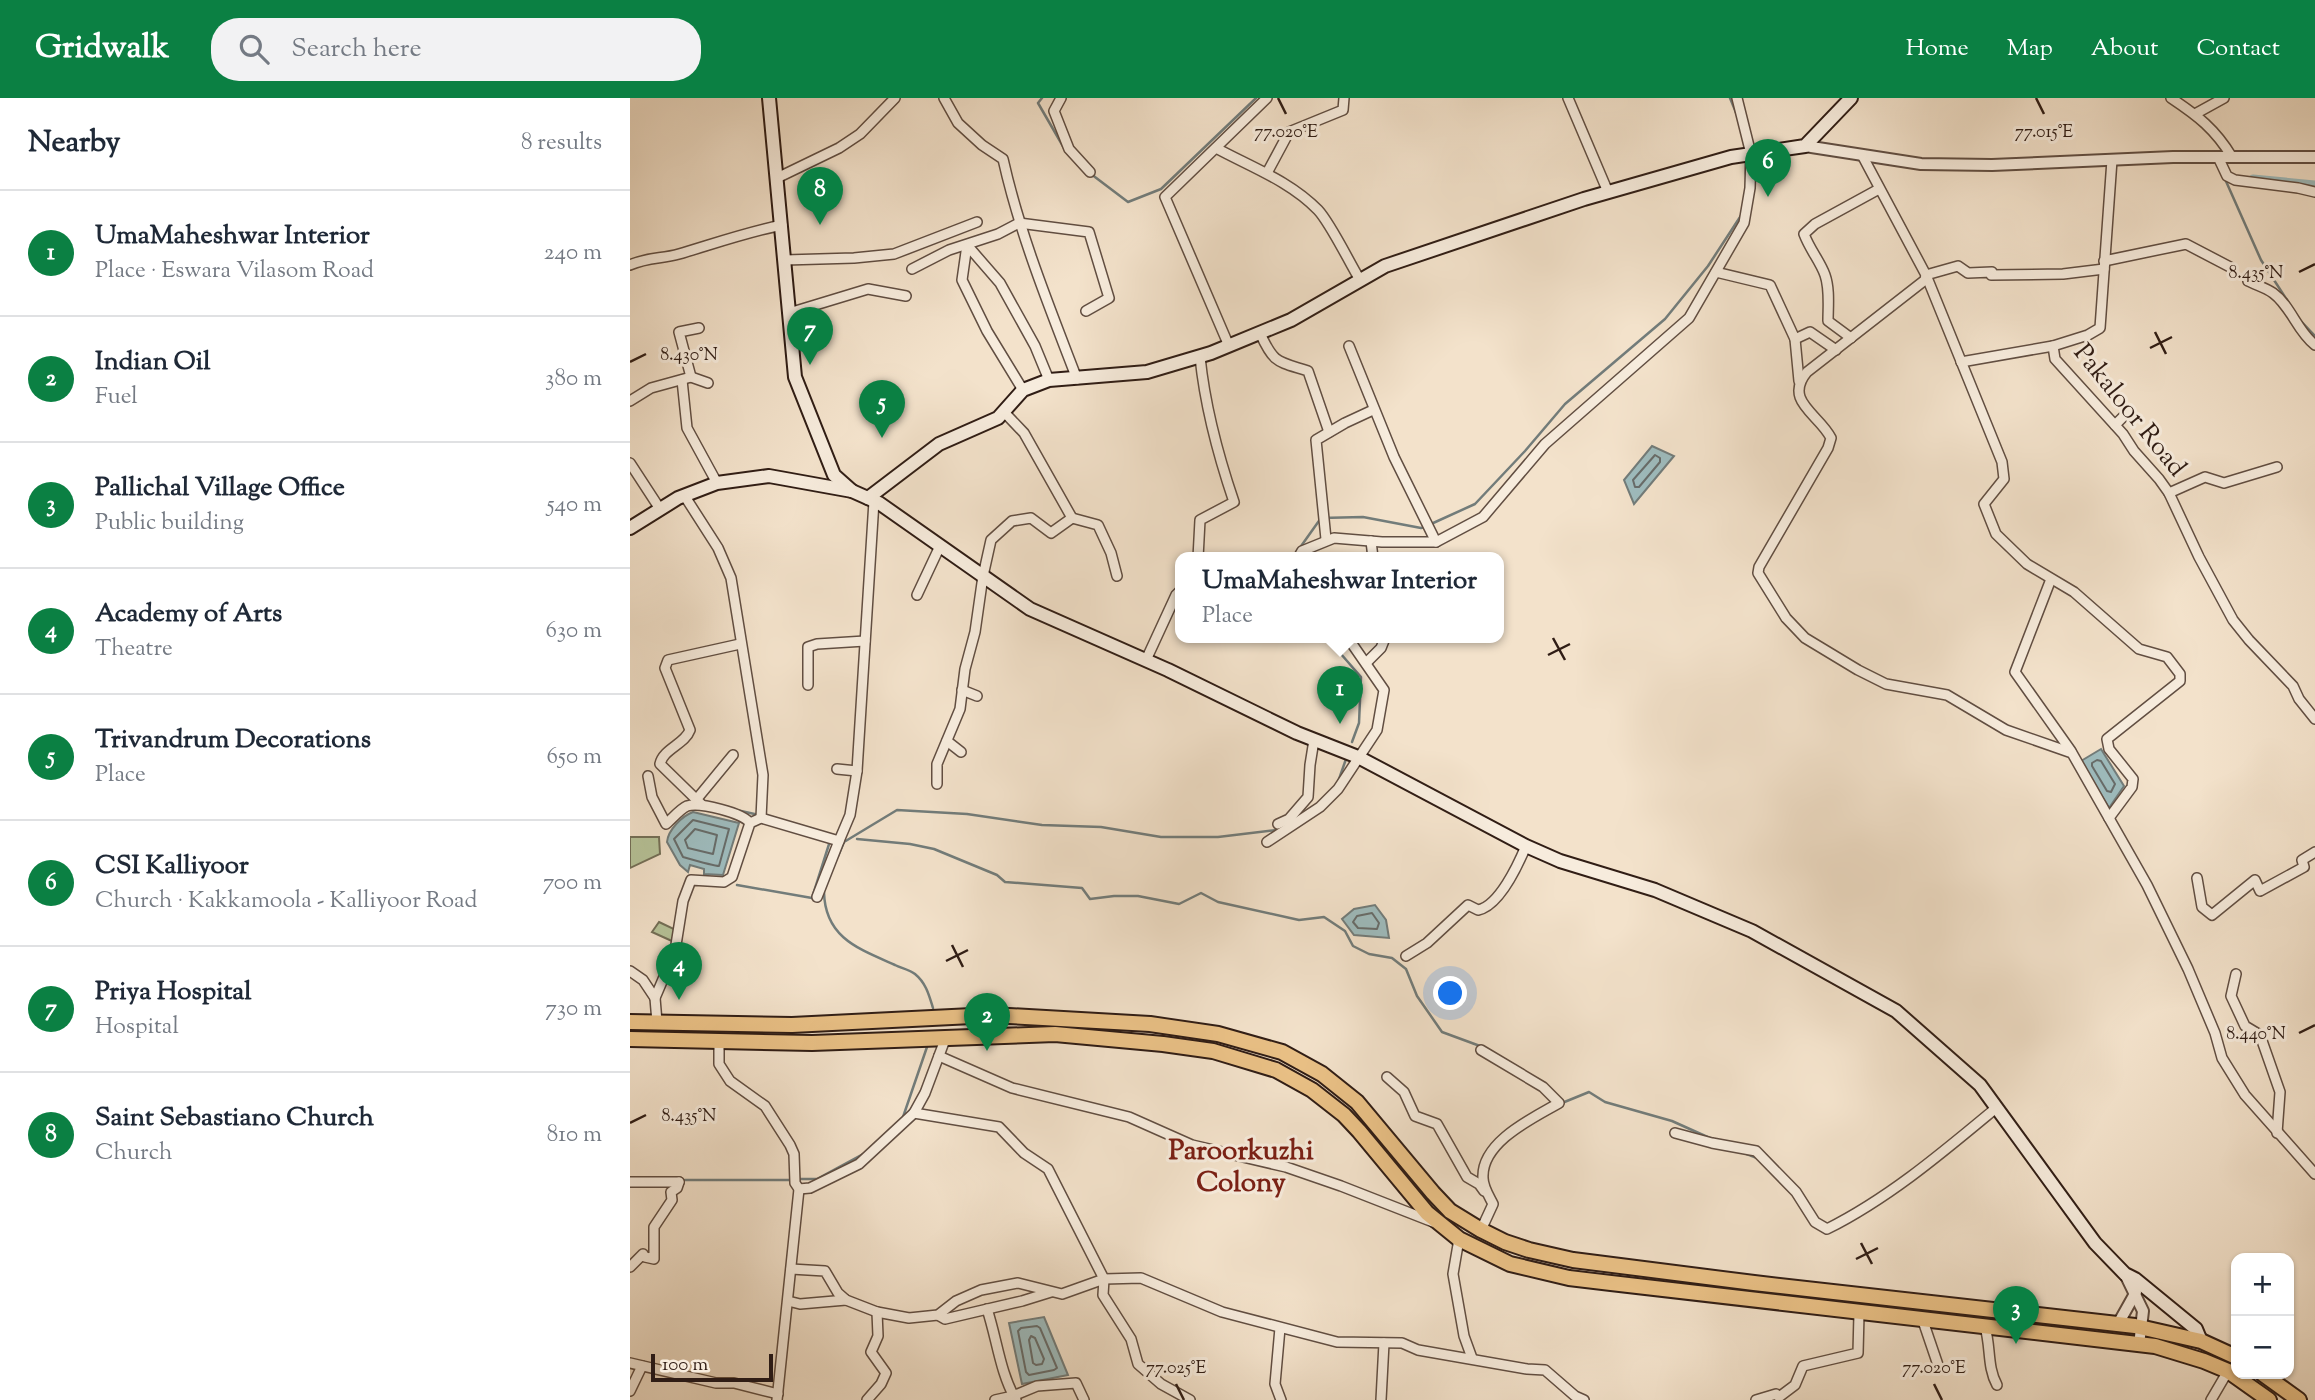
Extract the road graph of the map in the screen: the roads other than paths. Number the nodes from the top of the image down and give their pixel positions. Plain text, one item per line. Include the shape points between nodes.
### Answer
1 (769, 98) edge
2 (895, 98) edge
3 (944, 98) edge
4 (1061, 98) edge
5 (1267, 98) edge
6 (1345, 98) edge
7 (1567, 98) edge
8 (1737, 98) edge
9 (1852, 98) edge
10 (2171, 98) edge
11 (2224, 98) edge
12 (2195, 114) junction
13 (1805, 146) junction
14 (1216, 148) junction
15 (1751, 154) junction
16 (1862, 155) junction
17 (2218, 157) junction
18 (2232, 157) junction
19 (2315, 157) edge
20 (2112, 160) junction
21 (1090, 172) dead end
22 (1267, 173) junction
23 (777, 178) junction
24 (1879, 190) junction
25 (1608, 192) junction
26 (2315, 192) edge
27 (977, 222) dead end
28 (1019, 222) junction
29 (782, 225) junction
30 (967, 245) junction
31 (785, 260) junction
32 (630, 265) edge
33 (2104, 265) junction
34 (2230, 267) dead end
35 (912, 269) dead end
36 (1716, 272) junction
37 (1926, 275) junction
38 (1360, 280) junction
39 (2248, 281) dead end
40 (906, 296) dead end
41 (1086, 311) dead end
42 (789, 313) junction
43 (699, 328) dead end
44 (1259, 334) junction
45 (1851, 338) junction
46 (1796, 339) junction
47 (2315, 345) edge
48 (1229, 346) junction
49 (1349, 346) dead end
50 (2053, 346) junction
51 (1836, 350) junction
52 (1200, 357) junction
53 (1961, 362) junction
54 (686, 378) junction
55 (1077, 379) junction
56 (1049, 380) junction
57 (1799, 381) junction
58 (708, 383) dead end
59 (1023, 390) junction
60 (630, 401) edge
61 (1373, 410) junction
62 (2129, 411) dead end
63 (1004, 412) junction
64 (2115, 425) junction
65 (1329, 432) junction
66 (630, 463) edge
67 (2277, 467) dead end
68 (717, 483) junction
69 (852, 491) junction
70 (2169, 493) junction
71 (684, 495) junction
72 (871, 500) junction
73 (660, 509) junction
74 (1072, 518) junction
75 (630, 528) edge
76 (1326, 540) junction
77 (1371, 541) junction
78 (1436, 542) junction
79 (940, 546) junction
80 (1198, 552) edge
81 (1302, 552) edge
82 (1372, 552) edge
83 (983, 576) junction
84 (1116, 576) dead end
85 (2051, 579) junction
86 (917, 595) dead end
87 (1175, 597) edge
88 (865, 641) junction
89 (1352, 643) edge
90 (1383, 643) edge
91 (740, 644) junction
92 (1146, 660) junction
93 (1366, 663) junction
94 (808, 685) dead end
95 (962, 690) junction
96 (977, 696) dead end
97 (2315, 719) edge
98 (1314, 740) junction
99 (947, 741) junction
100 (961, 752) dead end
101 (2071, 753) junction
102 (733, 755) dead end
103 (1358, 757) junction
104 (837, 769) dead end
105 (857, 771) junction
106 (648, 776) dead end
107 (937, 784) dead end
108 (699, 802) junction
109 (761, 815) junction
110 (2109, 818) junction
111 (750, 823) junction
112 (1278, 824) dead end
113 (839, 841) junction
114 (1267, 842) dead end
115 (1525, 846) junction
116 (2315, 852) edge
117 (2197, 878) dead end
118 (817, 897) dead end
119 (1406, 956) dead end
120 (630, 971) edge
121 (2236, 974) dead end
122 (654, 998) junction
123 (630, 1022) edge
124 (657, 1022) junction
125 (946, 1037) junction
126 (630, 1039) edge
127 (719, 1042) junction
128 (1481, 1050) dead end
129 (939, 1056) junction
130 (1387, 1077) dead end
131 (1996, 1108) junction
132 (914, 1113) junction
133 (1675, 1133) dead end
134 (2277, 1133) junction
135 (2315, 1174) edge
136 (630, 1182) edge
137 (796, 1182) junction
138 (1493, 1204) junction
139 (1438, 1223) junction
140 (1481, 1230) junction
141 (1459, 1239) junction
142 (630, 1268) edge
143 (791, 1269) junction
144 (2125, 1274) junction
145 (1104, 1279) junction
146 (1052, 1291) junction
147 (2136, 1292) junction
148 (846, 1300) junction
149 (788, 1301) junction
150 (988, 1309) junction
151 (877, 1312) junction
152 (1859, 1314) junction
153 (938, 1315) junction
154 (1923, 1321) junction
155 (2118, 1324) junction
156 (1985, 1327) junction
157 (2142, 1327) junction
158 (1280, 1328) junction
159 (2200, 1341) junction
160 (1384, 1343) junction
161 (2139, 1345) junction
162 (2231, 1355) edge
163 (1472, 1358) junction
164 (630, 1363) edge
165 (642, 1366) junction
166 (1939, 1368) dead end
167 (2228, 1371) junction
168 (2270, 1379) edge
169 (1997, 1385) dead end
170 (630, 1391) edge
171 (778, 1397) edge
172 (1014, 1398) edge
173 (1578, 1399) edge
174 (867, 1400) edge
175 (995, 1400) edge
176 (1084, 1400) edge
177 (1190, 1400) edge
178 (1281, 1400) edge
179 (1381, 1400) edge
180 (1756, 1400) edge
181 (2211, 1400) edge
182 (2269, 1400) edge
183 (2299, 1400) edge

1 - 23 main road
2 - 23 street via 860,134
3 - 28 street via 958,123 1003,159
4 - 21 street via 1054,111 1069,149
5 - 14 street
6 - 22 street via 1343,110 1289,132
7 - 25 street
8 - 15 street
9 - 13 main road
10 - 12 street
11 - 12 street
12 - 18 street via 2222,140
13 - 15 main road
13 - 16 street
14 - 22 street
14 - 48 street via 1165,197
15 - 25 main road
15 - 36 street via 1744,223
16 - 20 street via 1933,164
16 - 24 street
17 - 18 street
17 - 20 street
17 - 26 street via 2227,176 2235,180
18 - 19 street
20 - 33 street, Pakaloor Road
22 - 38 street via 1318,211
23 - 29 main road
24 - 37 street
24 - 45 street via 1804,234 1825,275 1828,321
25 - 38 main road via 1385,265
27 - 31 street via 894,254
28 - 30 street
28 - 41 street via 1089,232 1110,298
28 - 55 street
29 - 31 main road
29 - 32 street
30 - 35 street
30 - 56 street via 1000,283
30 - 59 street via 962,280
31 - 42 main road
33 - 34 street via 2186,244
33 - 37 street via 2063,274 1992,275 1968,273 1958,266
33 - 50 street, Pakaloor Road via 2100,328
36 - 46 street via 1770,285
36 - 78 street via 1689,318 1545,444 1483,517
37 - 45 street
37 - 53 street
38 - 44 main road
39 - 47 street via 2275,294 2303,336
40 - 42 street via 868,289
42 - 69 main road via 795,377 834,475
43 - 54 street via 679,332 687,359
44 - 48 main road
44 - 65 street via 1276,361 1308,370
45 - 51 street
46 - 51 street via 1810,332
46 - 57 street
48 - 52 main road
49 - 61 street
50 - 53 street
50 - 64 street, Pakaloor Road via 2055,359
51 - 57 street
52 - 55 main road via 1147,372
52 - 80 street via 1203,388 1234,502 1200,520
53 - 85 street via 2002,462 2004,479 1984,504 1996,534 2027,564
54 - 58 street
54 - 60 street via 651,387
54 - 68 street via 687,428
55 - 56 main road
56 - 59 main road
57 - 101 street via 1800,400 1831,438 1759,567 1786,618 1805,638 1886,684 1947,695 2006,730
59 - 63 main road
61 - 65 street
61 - 78 street
62 - 64 street
63 - 72 main road via 939,444 879,488
63 - 74 street via 1024,433
64 - 70 street, Pakaloor Road
65 - 76 street via 1316,440
66 - 73 street
67 - 70 street via 2224,483 2205,477
68 - 69 main road via 769,476
68 - 71 main road
69 - 72 main road
70 - 97 street, Pakaloor Road via 2233,620 2293,686
71 - 73 main road
71 - 91 street via 718,548 731,579
72 - 79 main road
72 - 88 street
73 - 75 main road
74 - 83 street via 1051,533 1031,518 1012,521 991,540
74 - 84 street via 1098,525
76 - 77 street
76 - 81 street
77 - 78 street
77 - 82 street
79 - 83 main road
79 - 86 street
83 - 92 main road via 1030,609
83 - 95 street
85 - 101 street via 2015,671
85 - 110 street via 2074,592 2139,649 2167,657 2180,674 2180,681 2107,739 2109,749 2133,779
87 - 92 street
88 - 94 street via 808,647
88 - 105 street
89 - 93 street
90 - 93 street
91 - 108 street via 665,663 690,730 660,764
91 - 109 street via 763,775
92 - 98 main road
93 - 103 street via 1384,690 1377,730
95 - 96 street
95 - 99 street
98 - 103 main road
98 - 112 street via 1308,797 1289,820
99 - 100 street
99 - 107 street via 937,764
101 - 110 street
102 - 108 street
103 - 114 street via 1321,807
103 - 115 main road
104 - 105 street
105 - 113 street via 850,815
106 - 108 street via 652,797 668,819
108 - 111 street
109 - 111 street
109 - 113 street
110 - 134 street via 2188,970 2221,1058
111 - 122 street via 732,877 724,882 690,881 676,951
113 - 118 street
115 - 119 street via 1515,871 1488,905 1478,910 1468,905
115 - 131 main road via 1655,890 1752,931 1896,1011 1980,1085
116 - 117 street via 2302,860 2304,867 2260,891 2255,880 2212,915 2202,907
120 - 122 street via 643,980
121 - 134 street via 2231,996 2245,1026 2260,1035 2280,1092
122 - 124 street
123 - 124 main road
124 - 140 main road via 792,1025 992,1015 1150,1024 1262,1045 1303,1062 1357,1102 1450,1211
125 - 127 main road
125 - 129 street
125 - 139 main road via 1080,1035 1213,1051 1257,1063 1297,1080 1344,1115
126 - 127 main road
127 - 137 street via 719,1065 730,1082 765,1106 790,1144
128 - 138 street via 1544,1087 1559,1103 1500,1139 1483,1170
129 - 132 street
129 - 139 street via 1012,1088 1129,1117 1192,1145 1286,1167
130 - 138 street via 1404,1093 1415,1116 1437,1124 1467,1177 1479,1184
131 - 133 street via 1923,1169 1827,1229 1815,1222 1796,1192 1756,1151
131 - 144 main road via 2095,1243
132 - 137 street via 859,1164 810,1188
132 - 145 street via 999,1127 1048,1169
134 - 135 street
136 - 142 street via 679,1182 654,1227 654,1259 643,1254
137 - 143 street
138 - 140 street
139 - 141 main road
140 - 155 main road via 1529,1250 1573,1260
141 - 152 main road via 1510,1264 1569,1278
141 - 163 street via 1452,1274
143 - 148 street via 824,1271
143 - 149 street
144 - 147 street
144 - 159 main road via 2196,1329
145 - 146 street via 1062,1294
145 - 158 street via 1141,1278 1222,1312
145 - 177 street via 1102,1295 1130,1339 1138,1364
146 - 150 street
146 - 153 street via 1018,1283 982,1290
147 - 155 street
147 - 157 street via 2143,1311
148 - 149 street
148 - 151 street
149 - 171 street
150 - 153 street via 945,1319
150 - 172 street via 1006,1384
151 - 153 street via 909,1318
151 - 174 street via 878,1336 871,1352 886,1373
152 - 154 main road
152 - 180 street via 1858,1353 1803,1366 1795,1385 1779,1397
154 - 156 main road
154 - 166 street
155 - 157 main road
156 - 161 main road
156 - 169 street
157 - 159 main road
157 - 161 street
158 - 160 street via 1337,1342
158 - 178 street via 1275,1384
159 - 162 main road
160 - 163 street
160 - 179 street
161 - 167 main road
163 - 173 street via 1545,1370
164 - 165 street
165 - 170 street
165 - 171 street via 734,1383
167 - 181 street
167 - 182 main road
168 - 183 main road
172 - 175 street
172 - 176 street via 1037,1386 1076,1383

